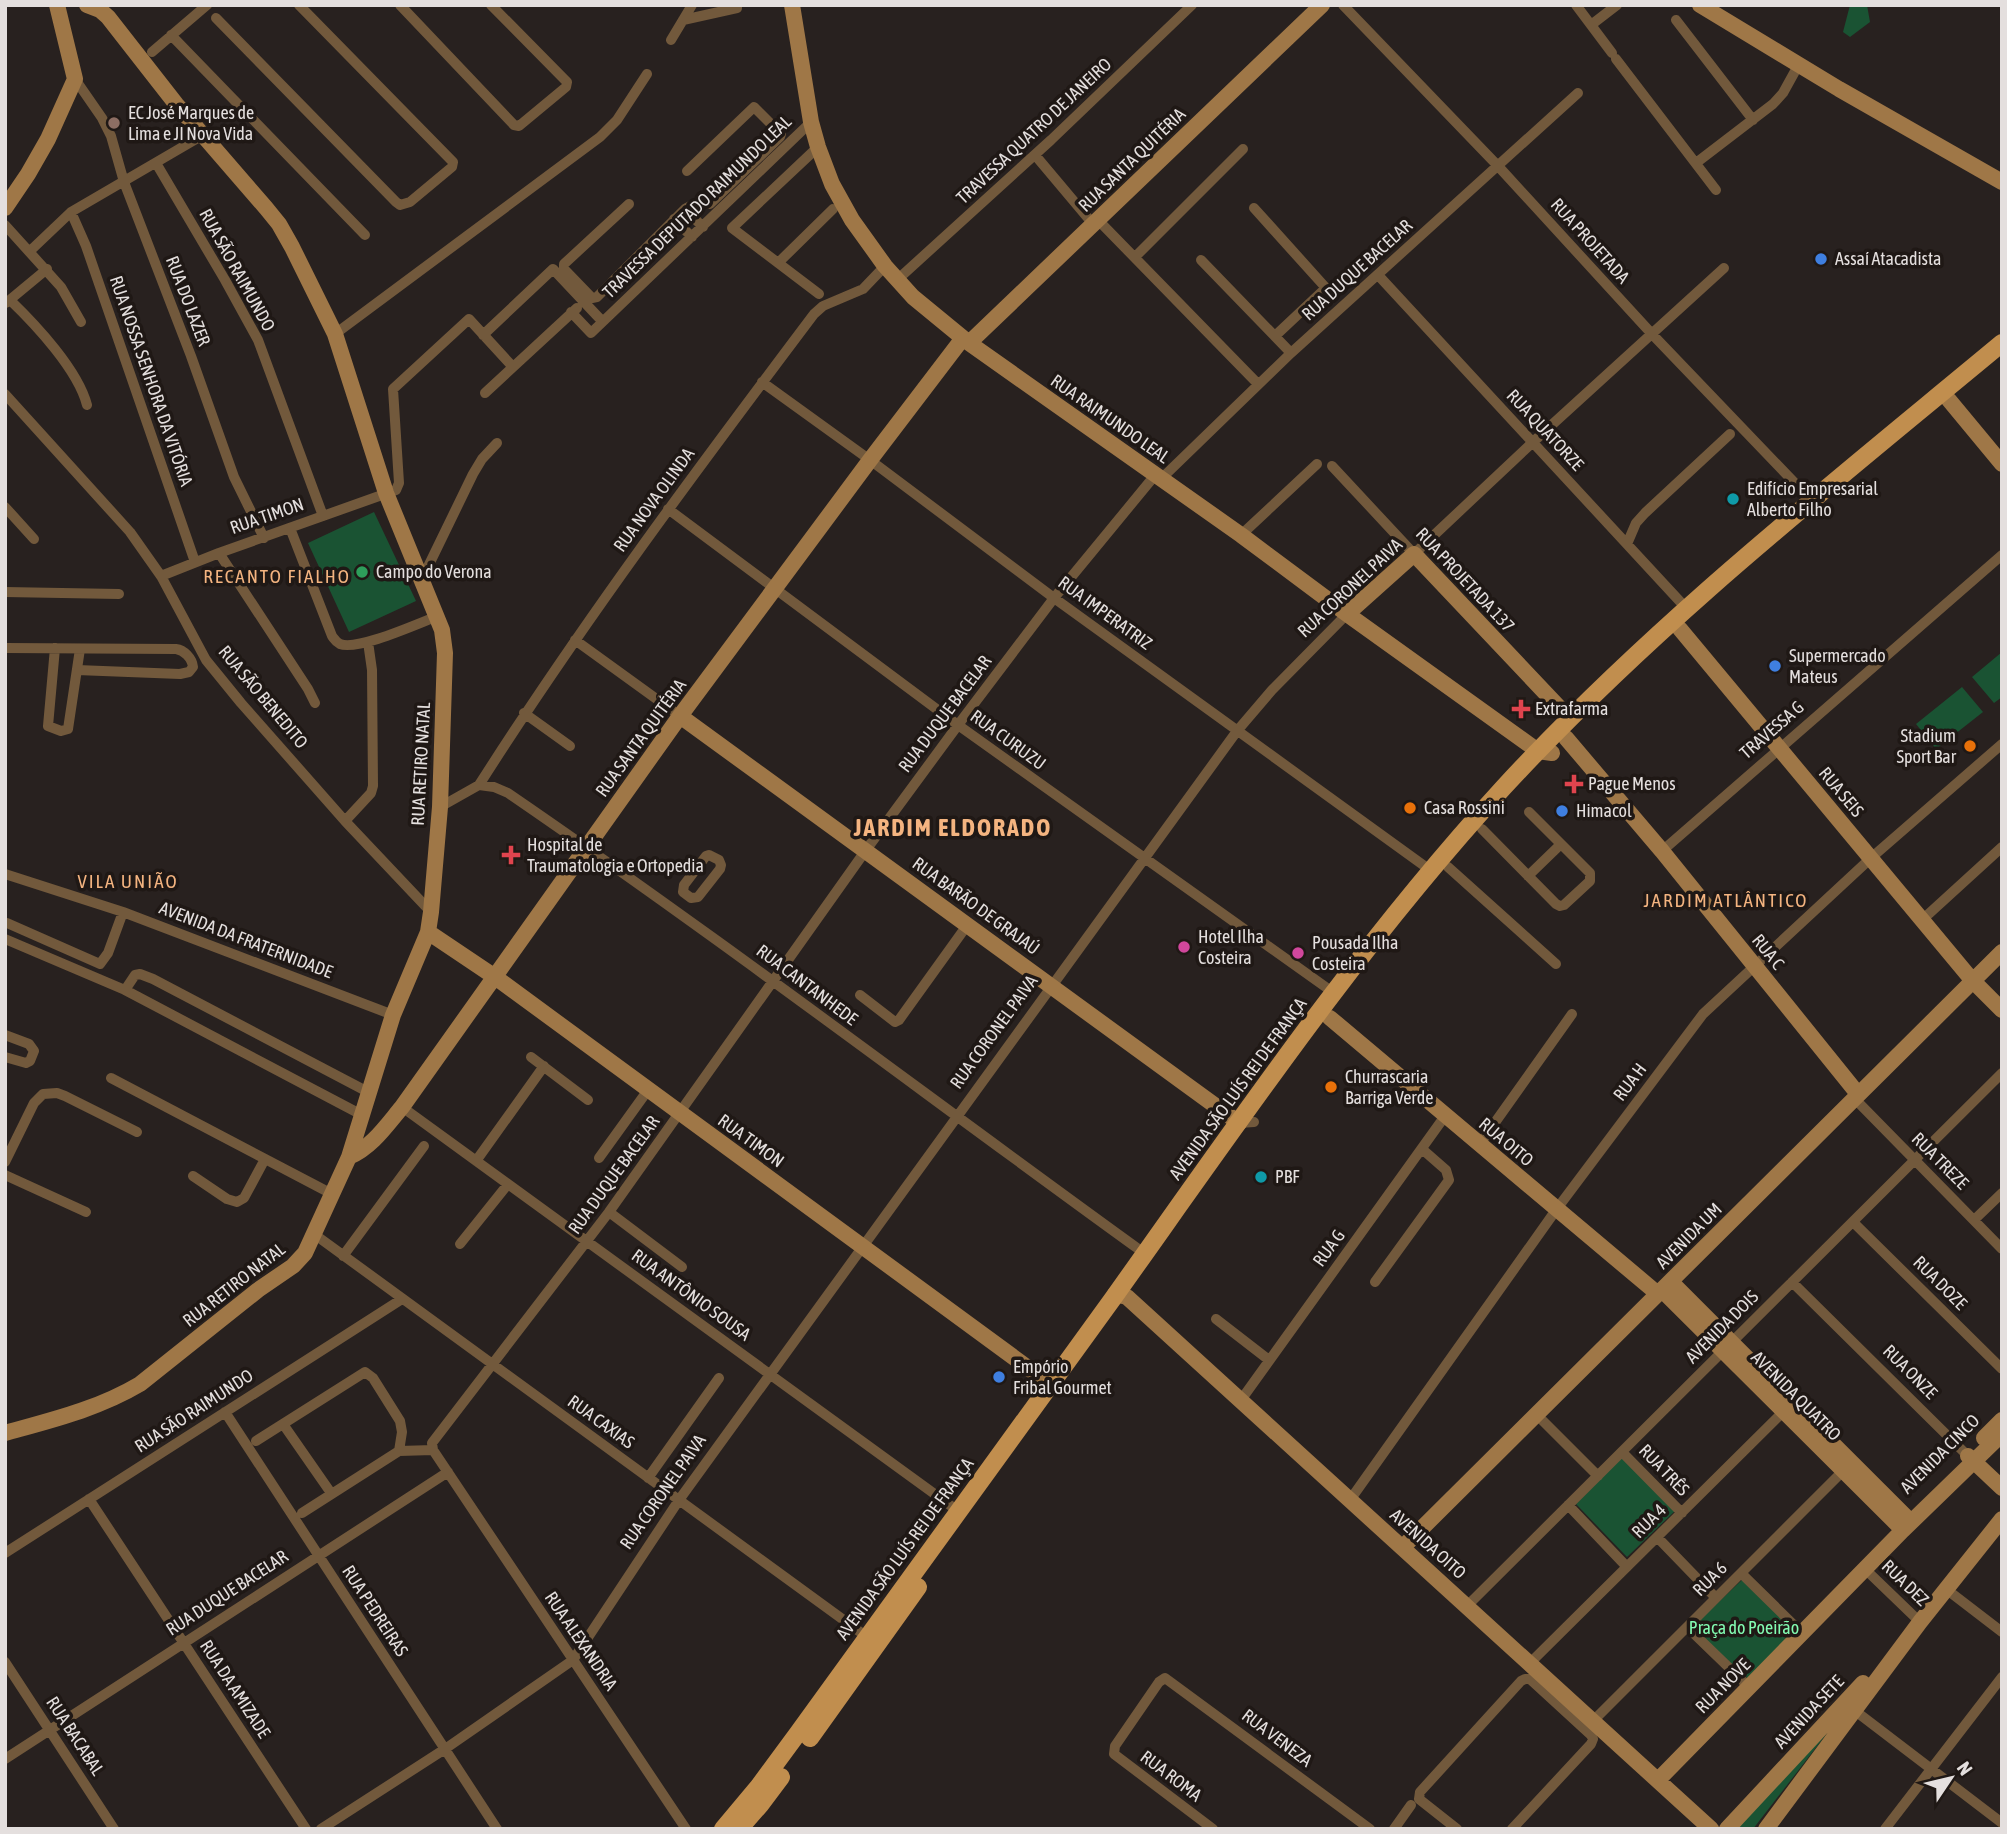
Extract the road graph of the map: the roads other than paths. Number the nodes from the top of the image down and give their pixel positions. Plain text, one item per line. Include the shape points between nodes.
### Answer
1 (57, 5) edge
2 (87, 5) edge
3 (207, 5) edge
4 (299, 5) edge
5 (400, 5) edge
6 (491, 5) edge
7 (692, 5) edge
8 (737, 5) edge
9 (792, 5) edge
10 (1192, 5) edge
11 (1322, 5) edge
12 (1343, 5) edge
13 (1576, 5) edge
14 (1618, 5) edge
15 (1700, 5) edge
16 (216, 18) dead end
17 (683, 20) junction
18 (1676, 20) dead end
19 (1591, 25) junction
20 (171, 35) junction
21 (671, 40) dead end
22 (152, 52) dead end
23 (1799, 64) junction
24 (647, 74) dead end
25 (75, 79) junction
26 (1578, 93) dead end
27 (1753, 120) junction
28 (811, 122) junction
29 (203, 135) junction
30 (818, 147) junction
31 (1243, 149) dead end
32 (1035, 155) junction
33 (156, 163) junction
34 (1696, 163) junction
35 (1499, 166) junction
36 (687, 171) dead end
37 (2002, 174) edge
38 (124, 182) junction
39 (2002, 182) edge
40 (1716, 190) dead end
41 (629, 204) dead end
42 (5, 208) edge
43 (1254, 208) dead end
44 (685, 209) junction
45 (834, 209) dead end
46 (71, 212) junction
47 (674, 219) junction
48 (1095, 222) junction
49 (5, 225) edge
50 (703, 227) junction
51 (365, 235) dead end
52 (692, 237) junction
53 (30, 251) junction
54 (1135, 257) junction
55 (1201, 260) dead end
56 (779, 263) junction
57 (885, 265) junction
58 (1724, 268) dead end
59 (47, 269) junction
60 (1378, 275) junction
61 (897, 280) junction
62 (819, 294) dead end
63 (584, 301) junction
64 (8, 302) edge
65 (571, 313) junction
66 (605, 319) junction
67 (81, 322) dead end
68 (1651, 333) junction
69 (335, 334) junction
70 (483, 335) junction
71 (1275, 336) junction
72 (966, 341) junction
73 (2002, 343) edge
74 (1291, 352) junction
75 (2002, 357) edge
76 (513, 367) junction
77 (762, 382) junction
78 (1258, 384) junction
79 (485, 393) dead end
80 (5, 394) edge
81 (1949, 400) junction
82 (88, 405) dead end
83 (1730, 433) dead end
84 (1533, 442) junction
85 (497, 443) dead end
86 (870, 460) junction
87 (1317, 464) dead end
88 (2002, 464) edge
89 (1332, 466) dead end
90 (1159, 476) junction
91 (386, 493) junction
92 (1812, 501) junction
93 (5, 507) edge
94 (668, 509) junction
95 (323, 516) junction
96 (290, 528) junction
97 (1241, 535) junction
98 (264, 538) junction
99 (34, 539) dead end
100 (1627, 544) junction
101 (219, 553) junction
102 (1414, 554) junction
103 (2002, 555) edge
104 (195, 562) junction
105 (161, 576) junction
106 (422, 579) junction
107 (775, 588) junction
108 (5, 592) edge
109 (119, 594) dead end
110 (1054, 598) junction
111 (1686, 608) junction
112 (1347, 614) junction
113 (438, 615) junction
114 (1680, 629) junction
115 (575, 640) junction
116 (368, 642) junction
117 (5, 648) edge
118 (55, 648) junction
119 (80, 649) junction
120 (77, 670) junction
121 (315, 703) dead end
122 (524, 713) junction
123 (680, 716) junction
124 (1570, 719) junction
125 (958, 725) junction
126 (1237, 731) junction
127 (1566, 738) junction
128 (2002, 744) edge
129 (570, 746) dead end
130 (1779, 747) junction
131 (1545, 752) junction
132 (479, 785) junction
133 (440, 807) junction
134 (1529, 811) dead end
135 (345, 821) junction
136 (1482, 829) junction
137 (1561, 844) junction
138 (586, 847) junction
139 (2002, 847) edge
140 (866, 850) junction
141 (1662, 850) junction
142 (1871, 858) junction
143 (1145, 859) junction
144 (1439, 869) junction
145 (5, 874) edge
146 (1528, 876) junction
147 (691, 898) dead end
148 (123, 912) junction
149 (431, 912) junction
150 (680, 914) junction
151 (1922, 920) junction
152 (7, 923) dead end
153 (968, 925) junction
154 (428, 932) junction
155 (5, 939) edge
156 (2002, 951) edge
157 (1556, 964) dead end
158 (1755, 966) junction
159 (495, 978) junction
160 (773, 981) junction
161 (1969, 984) junction
162 (1052, 986) junction
163 (125, 990) junction
164 (1334, 993) junction
165 (860, 995) dead end
166 (2002, 1010) edge
167 (1572, 1014) dead end
168 (393, 1015) junction
169 (1330, 1018) junction
170 (2002, 1023) edge
171 (5, 1035) edge
172 (531, 1056) dead end
173 (5, 1057) edge
174 (544, 1066) junction
175 (2002, 1073) edge
176 (111, 1077) dead end
177 (648, 1090) junction
178 (368, 1092) junction
179 (1856, 1096) junction
180 (588, 1100) dead end
181 (402, 1107) junction
182 (680, 1114) junction
183 (362, 1115) junction
184 (1445, 1116) junction
185 (956, 1118) junction
186 (1246, 1122) junction
187 (137, 1132) dead end
188 (1479, 1145) junction
189 (424, 1146) dead end
190 (1422, 1149) junction
191 (349, 1157) junction
192 (265, 1158) junction
193 (598, 1158) dead end
194 (1914, 1160) junction
195 (476, 1161) junction
196 (5, 1162) edge
197 (5, 1175) edge
198 (193, 1176) dead end
199 (508, 1184) junction
200 (2002, 1193) edge
201 (332, 1194) junction
202 (1556, 1210) junction
203 (86, 1212) dead end
204 (609, 1212) junction
205 (1974, 1220) junction
206 (1853, 1222) junction
207 (314, 1234) junction
208 (588, 1241) junction
209 (460, 1244) dead end
210 (864, 1247) junction
211 (2002, 1249) edge
212 (1144, 1253) junction
213 (342, 1256) junction
214 (682, 1267) dead end
215 (1375, 1282) dead end
216 (1792, 1282) junction
217 (1663, 1288) junction
218 (1121, 1295) junction
219 (402, 1299) junction
220 (1216, 1319) dead end
221 (1728, 1347) junction
222 (1269, 1360) junction
223 (492, 1365) junction
224 (2002, 1369) edge
225 (769, 1374) junction
226 (719, 1378) dead end
227 (1050, 1384) junction
228 (1241, 1400) junction
229 (1788, 1407) junction
230 (225, 1412) junction
231 (1536, 1414) junction
232 (2002, 1420) edge
233 (283, 1423) junction
234 (5, 1433) edge
235 (2002, 1434) edge
236 (256, 1441) dead end
237 (433, 1450) junction
238 (398, 1451) junction
239 (1622, 1452) junction
240 (1970, 1458) junction
241 (1847, 1466) junction
242 (448, 1472) junction
243 (1598, 1476) junction
244 (648, 1478) junction
245 (2002, 1488) edge
246 (331, 1493) junction
247 (89, 1499) junction
248 (679, 1500) junction
249 (1350, 1500) junction
250 (1568, 1505) junction
251 (958, 1511) junction
252 (302, 1513) dead end
253 (1682, 1513) junction
254 (2002, 1518) edge
255 (1904, 1523) junction
256 (1657, 1537) junction
257 (1403, 1547) junction
258 (5, 1553) edge
259 (317, 1555) junction
260 (1627, 1567) junction
261 (1865, 1569) junction
262 (1741, 1573) junction
263 (1946, 1589) junction
264 (1716, 1598) junction
265 (1467, 1606) junction
266 (1920, 1622) junction
267 (1687, 1627) junction
268 (2002, 1632) edge
269 (1802, 1633) junction
270 (867, 1637) junction
271 (183, 1643) junction
272 (573, 1660) junction
273 (5, 1662) edge
274 (1530, 1663) junction
275 (2002, 1677) edge
276 (1162, 1679) joint
277 (1749, 1687) junction
278 (1567, 1705) junction
279 (1854, 1710) junction
280 (1594, 1721) junction
281 (50, 1729) junction
282 (445, 1749) junction
283 (5, 1759) edge
284 (1931, 1769) junction
285 (1655, 1783) junction
286 (1411, 1805) dead end
287 (2002, 1823) edge
288 (114, 1829) edge
289 (306, 1829) edge
290 (321, 1829) edge
291 (496, 1829) edge
292 (686, 1829) edge
293 (723, 1829) edge
294 (739, 1829) edge
295 (1213, 1829) edge
296 (1370, 1829) edge
297 (1394, 1829) edge
298 (1457, 1829) edge
299 (1512, 1829) edge
300 (1711, 1829) edge
301 (1727, 1829) edge
302 (1766, 1829) edge
303 (1885, 1829) edge

1 - 25 street
2 - 29 street, RUA RETIRO NATAL via 108,17
3 - 20 street
4 - 16 street via 453,162 410,202 396,202
5 - 6 street via 519,126 567,82
7 - 17 street
8 - 17 street via 737,9
9 - 28 street, RUA RAIMUNDO LEAL
10 - 32 street, TRAVESSA QUATRO DE JANEIRO
11 - 48 street, RUA SANTA QUITÉRIA
12 - 35 street, RUA PROJETADA
13 - 19 street
14 - 19 street
15 - 23 street
17 - 21 street
18 - 27 street
19 - 34 street
20 - 22 street
20 - 51 street
23 - 27 street via 1783,93
23 - 37 street
23 - 39 street
24 - 69 street via 617,120 600,136
25 - 38 street, RUA DO LAZER via 106,127
25 - 42 street via 48,139
26 - 35 street, RUA DUQUE BACELAR
27 - 34 street
28 - 30 street, RUA RAIMUNDO LEAL
28 - 50 street, TRAVESSA DEPUTADO RAIMUNDO LEAL
29 - 33 street
29 - 69 street, RUA RETIRO NATAL via 279,224
30 - 56 street via 732,227
30 - 57 street, RUA RAIMUNDO LEAL via 841,203
31 - 54 street
32 - 48 street
32 - 61 street, TRAVESSA QUATRO DE JANEIRO
33 - 38 street
33 - 95 street, RUA SÃO RAIMUNDO via 258,340
34 - 40 street
35 - 60 street, RUA DUQUE BACELAR
35 - 68 street, RUA PROJETADA
36 - 44 street via 754,107 781,134 710,204 692,204
38 - 46 street
38 - 98 street, RUA DO LAZER via 234,477
41 - 47 street via 564,264 592,298
43 - 71 street via 1326,288
44 - 47 street
44 - 50 street
45 - 56 street
46 - 53 street
46 - 104 street, RUA NOSSA SENHORA DA VITÓRIA
47 - 52 street
48 - 54 street
48 - 72 street, RUA SANTA QUITÉRIA
49 - 53 street
50 - 52 street, TRAVESSA DEPUTADO RAIMUNDO LEAL
52 - 66 street, TRAVESSA DEPUTADO RAIMUNDO LEAL
53 - 59 street
54 - 78 street
55 - 71 street
56 - 62 street
57 - 61 street, RUA RAIMUNDO LEAL
57 - 77 street, RUA NOVA OLINDA via 863,289 819,309
58 - 68 street, RUA CORONEL PAIVA
59 - 64 street
59 - 67 street
60 - 74 street, RUA DUQUE BACELAR
60 - 84 street, RUA QUATORZE
61 - 72 street, RUA RAIMUNDO LEAL
63 - 65 street
63 - 66 street
63 - 70 street via 554,269
64 - 82 street via 34,324 64,362
65 - 66 street via 591,332
65 - 76 street
68 - 84 street, RUA CORONEL PAIVA
68 - 92 street, RUA PROJETADA
69 - 91 street, RUA RETIRO NATAL
70 - 76 street
70 - 91 street via 469,319 393,389 399,484
71 - 74 street
72 - 86 street, RUA SANTA QUITÉRIA
72 - 90 street, RUA RAIMUNDO LEAL
73 - 92 main road, AVENIDA SÃO LUÍS REI DE FRANÇA
74 - 78 street, RUA DUQUE BACELAR
75 - 81 main road, AVENIDA SÃO LUÍS REI DE FRANÇA
76 - 79 street
77 - 86 street, RUA IMPERATRIZ
77 - 94 street, RUA NOVA OLINDA
78 - 90 street, RUA DUQUE BACELAR
80 - 105 street, RUA SÃO BENEDITO via 130,532
81 - 88 street
81 - 114 main road, AVENIDA SÃO LUÍS REI DE FRANÇA
83 - 100 street via 1645,513
84 - 100 street, RUA QUATORZE
84 - 102 street, RUA CORONEL PAIVA
85 - 106 street via 473,474
86 - 107 street, RUA SANTA QUITÉRIA
86 - 110 street, RUA IMPERATRIZ
87 - 97 street
89 - 102 street, RUA PROJETADA 137
90 - 97 street, RUA RAIMUNDO LEAL
90 - 110 street, RUA DUQUE BACELAR
91 - 95 street, RUA TIMON
91 - 106 street, RUA RETIRO NATAL
92 - 111 main road, AVENIDA SÃO LUÍS REI DE FRANÇA
93 - 99 street
94 - 107 street, RUA CURUZU
94 - 115 street, RUA NOVA OLINDA
95 - 96 street, RUA TIMON
96 - 98 street, RUA TIMON
96 - 116 street via 332,636 344,645
97 - 112 street, RUA RAIMUNDO LEAL
98 - 101 street, RUA TIMON
100 - 111 street, RUA QUATORZE
101 - 104 street, RUA TIMON
101 - 121 street
102 - 112 street, RUA CORONEL PAIVA
102 - 124 street, RUA PROJETADA 137
103 - 130 street, TRAVESSA G
104 - 105 street, RUA TIMON
105 - 135 street, RUA SÃO BENEDITO via 206,660
106 - 113 street, RUA RETIRO NATAL
107 - 123 street, RUA SANTA QUITÉRIA
107 - 125 street, RUA CURUZU
108 - 109 street
110 - 125 street, RUA DUQUE BACELAR
110 - 126 street, RUA IMPERATRIZ
111 - 124 main road, AVENIDA SÃO LUÍS REI DE FRANÇA
112 - 126 street, RUA CORONEL PAIVA
112 - 131 street, RUA RAIMUNDO LEAL
113 - 116 street
113 - 133 street, RUA RETIRO NATAL via 445,653
114 - 127 main road, AVENIDA SÃO LUÍS REI DE FRANÇA
114 - 130 street, RUA SEIS
115 - 122 street, RUA NOVA OLINDA
115 - 123 street, RUA BARÃO DE GRAJAÚ
116 - 135 street via 373,786
117 - 118 street
118 - 119 street
118 - 120 street via 48,726 55,730 68,729
119 - 120 street
119 - 120 street via 176,649 184,652 193,667 180,674
122 - 129 street
122 - 132 street, RUA NOVA OLINDA
123 - 138 street, RUA SANTA QUITÉRIA
123 - 140 street, RUA BARÃO DE GRAJAÚ
124 - 131 main road, AVENIDA SÃO LUÍS REI DE FRANÇA
125 - 140 street, RUA DUQUE BACELAR
125 - 143 street, RUA CURUZU
126 - 143 street, RUA CORONEL PAIVA
126 - 144 street, RUA IMPERATRIZ
127 - 131 main road, AVENIDA SÃO LUÍS REI DE FRANÇA
127 - 141 street, RUA C
128 - 142 street, RUA H
130 - 141 street, TRAVESSA G
130 - 142 street, RUA SEIS
131 - 136 main road, AVENIDA SÃO LUÍS REI DE FRANÇA
131 - 144 main road, AVENIDA SÃO LUÍS REI DE FRANÇA
132 - 133 street
132 - 138 street, RUA CANTANHEDE via 508,793
133 - 149 street, RUA RETIRO NATAL
134 - 137 street
135 - 149 street, RUA SÃO BENEDITO
136 - 144 main road, AVENIDA SÃO LUÍS REI DE FRANÇA
136 - 146 street
137 - 146 street
137 - 146 street via 1590,873 1590,881 1560,906
138 - 150 street, RUA CANTANHEDE
138 - 159 street, RUA SANTA QUITÉRIA
139 - 151 street
140 - 153 street, RUA BARÃO DE GRAJAÚ
140 - 160 street, RUA DUQUE BACELAR
141 - 158 street, RUA C
142 - 151 street, RUA SEIS
142 - 158 street, RUA H
143 - 162 street, RUA CORONEL PAIVA
143 - 164 street, RUA CURUZU
144 - 157 street, RUA IMPERATRIZ
144 - 164 main road, AVENIDA SÃO LUÍS REI DE FRANÇA
144 - 169 main road, AVENIDA SÃO LUÍS REI DE FRANÇA
145 - 148 street, AVENIDA DA FRATERNIDADE
147 - 150 street
148 - 152 street via 100,964
148 - 168 street, AVENIDA DA FRATERNIDADE
149 - 154 street, RUA RETIRO NATAL
150 - 160 street, RUA CANTANHEDE
151 - 161 street, RUA SEIS
153 - 162 street, RUA BARÃO DE GRAJAÚ
153 - 165 street via 900,1020 895,1022
154 - 159 street, RUA TIMON
154 - 168 street, RUA RETIRO NATAL
155 - 163 street
156 - 161 street, AVENIDA UM
158 - 179 street, RUA C
158 - 202 street, RUA H via 1697,1021
159 - 177 street, RUA TIMON
159 - 181 street, RUA SANTA QUITÉRIA
160 - 182 street, RUA DUQUE BACELAR
160 - 185 street, RUA CANTANHEDE
161 - 166 street
161 - 170 street
161 - 179 street, AVENIDA UM
162 - 185 street, RUA CORONEL PAIVA
162 - 186 street, RUA BARÃO DE GRAJAÚ
163 - 178 street via 135,975 153,979
163 - 183 street
164 - 186 main road, AVENIDA SÃO LUÍS REI DE FRANÇA
167 - 188 street
168 - 178 street, RUA RETIRO NATAL
169 - 184 street, RUA OITO
169 - 186 main road, AVENIDA SÃO LUÍS REI DE FRANÇA
171 - 173 street via 29,1044 34,1051 26,1063
172 - 174 street
174 - 180 street
174 - 195 street
175 - 194 street, AVENIDA DOIS
176 - 192 street
177 - 182 street, RUA TIMON
177 - 193 street
178 - 183 street, RUA RETIRO NATAL
179 - 194 street, RUA TREZE
179 - 217 street, AVENIDA UM
181 - 191 street, RUA SANTA QUITÉRIA via 363,1151
181 - 195 street, RUA ANTÔNIO SOUSA
182 - 204 street, RUA DUQUE BACELAR
182 - 210 street, RUA TIMON
183 - 191 street, RUA RETIRO NATAL
184 - 188 street, RUA OITO
184 - 190 street, RUA G
185 - 210 street, RUA CORONEL PAIVA
185 - 212 street, RUA CANTANHEDE
186 - 212 main road, AVENIDA SÃO LUÍS REI DE FRANÇA
186 - 218 main road, AVENIDA SÃO LUÍS REI DE FRANÇA
187 - 196 street via 65,1096 48,1093 34,1103
188 - 202 street, RUA OITO
189 - 213 street
190 - 215 street via 1446,1170 1449,1181
190 - 222 street, RUA G
191 - 201 street, RUA RETIRO NATAL
192 - 198 street via 244,1198 237,1202
192 - 201 street
194 - 205 street, RUA TREZE
194 - 206 street, AVENIDA DOIS
195 - 199 street, RUA ANTÔNIO SOUSA
197 - 203 street
199 - 208 street, RUA ANTÔNIO SOUSA
199 - 209 street
200 - 205 street
201 - 207 street, RUA RETIRO NATAL
202 - 217 street, RUA OITO
202 - 249 street, RUA H
204 - 208 street, RUA DUQUE BACELAR
204 - 214 street
205 - 211 street, RUA TREZE
206 - 216 street, AVENIDA DOIS
206 - 224 street, RUA DOZE
207 - 213 street, RUA CAXIAS
207 - 234 street, RUA RETIRO NATAL via 293,1266 140,1384 94,1408
208 - 223 street, RUA DUQUE BACELAR
208 - 225 street, RUA ANTÔNIO SOUSA
210 - 225 street, RUA CORONEL PAIVA
210 - 227 street, RUA TIMON
212 - 218 main road, AVENIDA SÃO LUÍS REI DE FRANÇA
213 - 219 street, RUA CAXIAS
216 - 221 street, AVENIDA DOIS
216 - 240 street, RUA ONZE
217 - 221 street, AVENIDA QUATRO
217 - 231 street, AVENIDA UM
218 - 227 main road, AVENIDA SÃO LUÍS REI DE FRANÇA
218 - 228 street, AVENIDA OITO
218 - 294 main road, AVENIDA SÃO LUÍS REI DE FRANÇA via 856,1675
219 - 223 street, RUA CAXIAS
219 - 230 street, RUA SÃO RAIMUNDO
220 - 222 street
221 - 229 street, AVENIDA QUATRO
221 - 239 street, AVENIDA DOIS
222 - 228 street, RUA G
223 - 237 street, RUA DUQUE BACELAR via 433,1440
223 - 244 street, RUA CAXIAS
225 - 248 street, RUA CORONEL PAIVA
225 - 251 street, RUA ANTÔNIO SOUSA
226 - 244 street
227 - 251 main road, AVENIDA SÃO LUÍS REI DE FRANÇA
228 - 249 street, AVENIDA OITO
229 - 241 street, AVENIDA QUATRO
229 - 253 street, RUA 4
230 - 247 street, RUA SÃO RAIMUNDO
230 - 259 street, RUA PEDREIRAS
231 - 243 street
231 - 257 street, AVENIDA UM
232 - 240 street, AVENIDA CINCO
233 - 236 street
233 - 238 street via 365,1372 400,1421
233 - 246 street
235 - 240 street
237 - 238 street
237 - 242 street
238 - 246 street
239 - 243 street, AVENIDA DOIS
239 - 253 street, RUA TRÊS
240 - 245 street, RUA ONZE
240 - 255 street
241 - 255 street, AVENIDA QUATRO
241 - 262 street, RUA 6
242 - 259 street, RUA DUQUE BACELAR
242 - 272 street, RUA ALEXANDRIA
243 - 250 street, AVENIDA DOIS
244 - 248 street, RUA CAXIAS
246 - 252 street
247 - 258 street, RUA SÃO RAIMUNDO
247 - 271 street, RUA DA AMIZADE
248 - 270 street, RUA CAXIAS via 779,1578
248 - 272 street, RUA CORONEL PAIVA
249 - 257 street, AVENIDA OITO
250 - 260 street
250 - 265 street, AVENIDA DOIS
251 - 270 main road, AVENIDA SÃO LUÍS REI DE FRANÇA
253 - 256 street, RUA 4
254 - 263 street, AVENIDA SETE
255 - 261 street, RUA NOVE
256 - 260 street, RUA 4
256 - 264 street
257 - 265 street, AVENIDA OITO
259 - 271 street, RUA DUQUE BACELAR
259 - 282 street, RUA PEDREIRAS
260 - 274 street, RUA 4
261 - 266 street, RUA DEZ
261 - 269 street, RUA NOVE
262 - 264 street, RUA 6
262 - 269 street
263 - 266 street, AVENIDA SETE
263 - 268 street
264 - 267 street, RUA 6
265 - 274 street, AVENIDA OITO
266 - 279 street, AVENIDA SETE
266 - 301 street, AVENIDA SETE
267 - 277 street
267 - 280 street, RUA 6
269 - 277 street, RUA NOVE
270 - 293 main road, AVENIDA SÃO LUÍS REI DE FRANÇA
271 - 281 street, RUA DUQUE BACELAR
271 - 289 street, RUA DA AMIZADE
272 - 282 street, RUA CORONEL PAIVA
272 - 292 street, RUA ALEXANDRIA
273 - 281 street, RUA BACABAL
274 - 278 street, AVENIDA OITO
275 - 284 street
276 - 295 street, RUA ROMA via 1114,1754
276 - 296 street, RUA VENEZA via 1168,1679
277 - 285 street, RUA NOVE
278 - 280 street, AVENIDA OITO
278 - 298 street via 1525,1679 1420,1793 1419,1799
278 - 299 street via 1591,1735 1591,1744
279 - 284 street
279 - 302 street, AVENIDA SETE
280 - 285 street, AVENIDA OITO
281 - 283 street, RUA DUQUE BACELAR
281 - 288 street, RUA BACABAL
282 - 290 street, RUA CORONEL PAIVA
282 - 291 street, RUA PEDREIRAS
284 - 287 street
284 - 303 street
285 - 300 street, AVENIDA OITO
286 - 297 street

